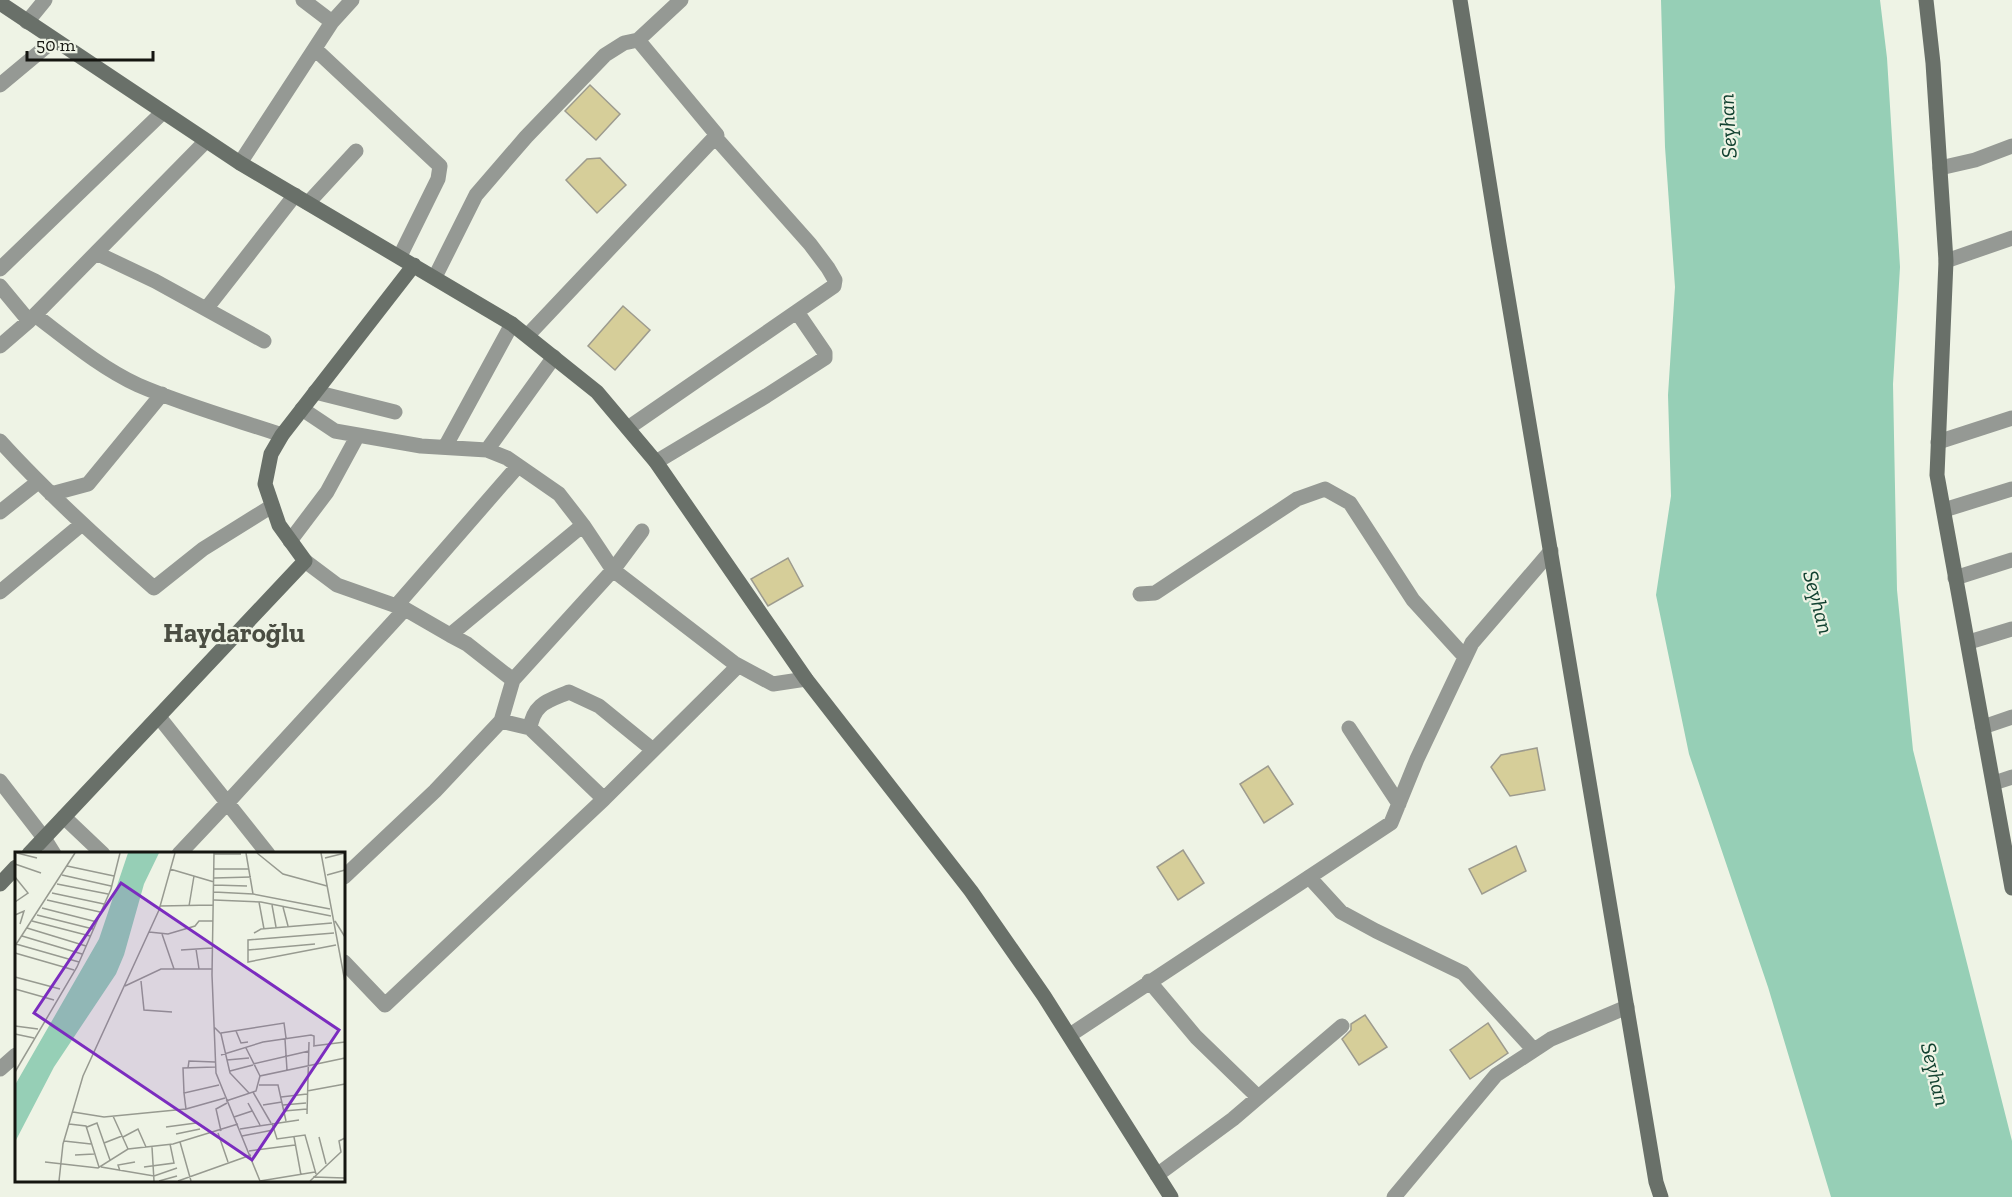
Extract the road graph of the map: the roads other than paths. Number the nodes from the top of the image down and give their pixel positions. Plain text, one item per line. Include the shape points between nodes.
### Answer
1 (45, 0) edge
2 (303, 0) edge
3 (352, 0) edge
4 (681, 0) edge
5 (1460, 0) edge
6 (1926, 0) edge
7 (0, 3) edge
8 (27, 22) junction
9 (332, 22) junction
10 (54, 40) junction
11 (638, 40) junction
12 (315, 49) junction
13 (0, 85) edge
14 (163, 112) junction
15 (715, 136) junction
16 (206, 141) junction
17 (2012, 147) edge
18 (356, 151) dead end
19 (240, 163) junction
20 (1940, 168) junction
21 (302, 199) junction
22 (2012, 238) edge
23 (96, 253) junction
24 (400, 256) junction
25 (1946, 261) junction
26 (414, 265) junction
27 (0, 269) edge
28 (435, 277) junction
29 (0, 286) edge
30 (206, 309) junction
31 (797, 312) junction
32 (32, 318) junction
33 (512, 324) junction
34 (528, 335) junction
35 (264, 341) dead end
36 (0, 346) edge
37 (554, 357) junction
38 (315, 392) junction
39 (162, 394) junction
40 (302, 410) junction
41 (395, 412) dead end
42 (2012, 418) edge
43 (628, 428) junction
44 (282, 435) junction
45 (358, 435) junction
46 (1938, 442) junction
47 (0, 443) edge
48 (445, 447) junction
49 (487, 450) junction
50 (656, 462) junction
51 (518, 465) junction
52 (38, 482) junction
53 (2012, 489) edge
54 (51, 494) junction
55 (272, 506) junction
56 (1944, 510) junction
57 (0, 512) edge
58 (82, 524) junction
59 (583, 525) junction
60 (642, 531) dead end
61 (290, 541) junction
62 (1551, 551) junction
63 (2012, 560) edge
64 (305, 561) junction
65 (613, 570) junction
66 (1955, 578) junction
67 (0, 592) edge
68 (1140, 594) dead end
69 (401, 607) junction
70 (2012, 629) edge
71 (450, 634) junction
72 (1969, 642) junction
73 (1466, 657) junction
74 (738, 666) junction
75 (806, 679) junction
76 (513, 680) junction
77 (159, 717) junction
78 (2012, 717) edge
79 (501, 721) junction
80 (1983, 727) junction
81 (530, 728) junction
82 (1349, 728) dead end
83 (653, 750) junction
84 (2012, 777) edge
85 (0, 781) edge
86 (1994, 783) junction
87 (604, 799) junction
88 (228, 802) junction
89 (1399, 804) junction
90 (64, 817) junction
91 (44, 838) junction
92 (2008, 843) edge
93 (31, 852) edge
94 (53, 852) edge
95 (101, 852) edge
96 (181, 852) edge
97 (266, 852) edge
98 (15, 868) edge
99 (345, 876) edge
100 (1309, 877) junction
101 (0, 884) edge
102 (2012, 888) edge
103 (345, 963) edge
104 (1149, 981) junction
105 (1627, 1007) junction
106 (1342, 1026) dead end
107 (1070, 1035) junction
108 (1534, 1050) junction
109 (15, 1056) edge
110 (0, 1069) edge
111 (1258, 1097) junction
112 (1157, 1175) junction
113 (1171, 1197) edge
114 (1394, 1197) edge
115 (1661, 1197) edge

1 - 8 street
2 - 9 street
3 - 9 street
4 - 11 street
5 - 62 main road
6 - 20 main road
7 - 8 main road
8 - 10 main road
9 - 12 street
10 - 13 street
10 - 14 main road
11 - 15 street
11 - 28 street via 605,55 526,136 476,195
12 - 19 street
12 - 24 street via 440,166 438,179
14 - 16 main road
14 - 27 street
15 - 31 street via 810,244 835,280 834,286
15 - 34 street
16 - 19 main road
16 - 23 street
17 - 20 street
18 - 21 street
19 - 21 main road
20 - 25 main road
21 - 24 main road
21 - 30 street
22 - 25 street
23 - 30 street
23 - 32 street
24 - 26 main road
25 - 46 main road
26 - 28 main road
26 - 38 main road
28 - 33 main road
29 - 32 street
30 - 35 street
31 - 43 street
31 - 50 street via 825,358
32 - 36 street
32 - 39 street via 137,384
33 - 34 main road
33 - 48 street
34 - 37 main road
37 - 43 main road via 597,392
37 - 49 street
38 - 40 main road
38 - 41 street
39 - 44 street
39 - 54 street via 88,484
40 - 44 main road
40 - 45 street via 335,431
42 - 46 street
43 - 50 main road
44 - 55 main road via 271,454 264,484
45 - 48 street
45 - 61 street via 327,492
46 - 56 main road via 1937,475
47 - 52 street
48 - 49 street
49 - 51 street
50 - 75 main road
51 - 59 street via 559,494
51 - 69 street
52 - 54 street
52 - 57 street
53 - 56 street
54 - 58 street
55 - 58 street via 203,549 154,588
55 - 61 main road
56 - 66 main road
58 - 67 street
59 - 65 street
59 - 71 street
60 - 65 street
61 - 64 main road
62 - 73 street via 1472,643
62 - 105 main road
63 - 66 street
64 - 69 street via 338,585
64 - 77 main road
65 - 74 street
65 - 76 street
66 - 72 main road
68 - 73 street via 1155,593 1297,499 1324,489 1350,503 1413,600
69 - 71 street
69 - 88 street
70 - 72 street
71 - 76 street
72 - 80 main road
73 - 89 street
74 - 75 street via 773,684
74 - 83 street
75 - 107 main road via 971,891
76 - 79 street
77 - 88 street
77 - 90 main road
78 - 80 street
79 - 81 street
79 - 99 street via 435,791
80 - 86 main road
81 - 83 street via 532,716 543,703 569,692 599,706
81 - 87 street
82 - 89 street
83 - 87 street
84 - 86 street
85 - 91 street
86 - 92 main road
87 - 103 street via 385,1005
88 - 96 street
88 - 97 street
89 - 100 street via 1391,823
90 - 91 main road
90 - 95 street
91 - 93 main road
91 - 94 street
92 - 102 main road
98 - 101 main road
100 - 104 street
100 - 108 street via 1341,912 1462,973
104 - 107 street
104 - 111 street via 1196,1037
105 - 108 street
105 - 115 main road
106 - 111 street
107 - 112 main road
108 - 114 street via 1496,1076
109 - 110 street
111 - 112 street
112 - 113 main road

